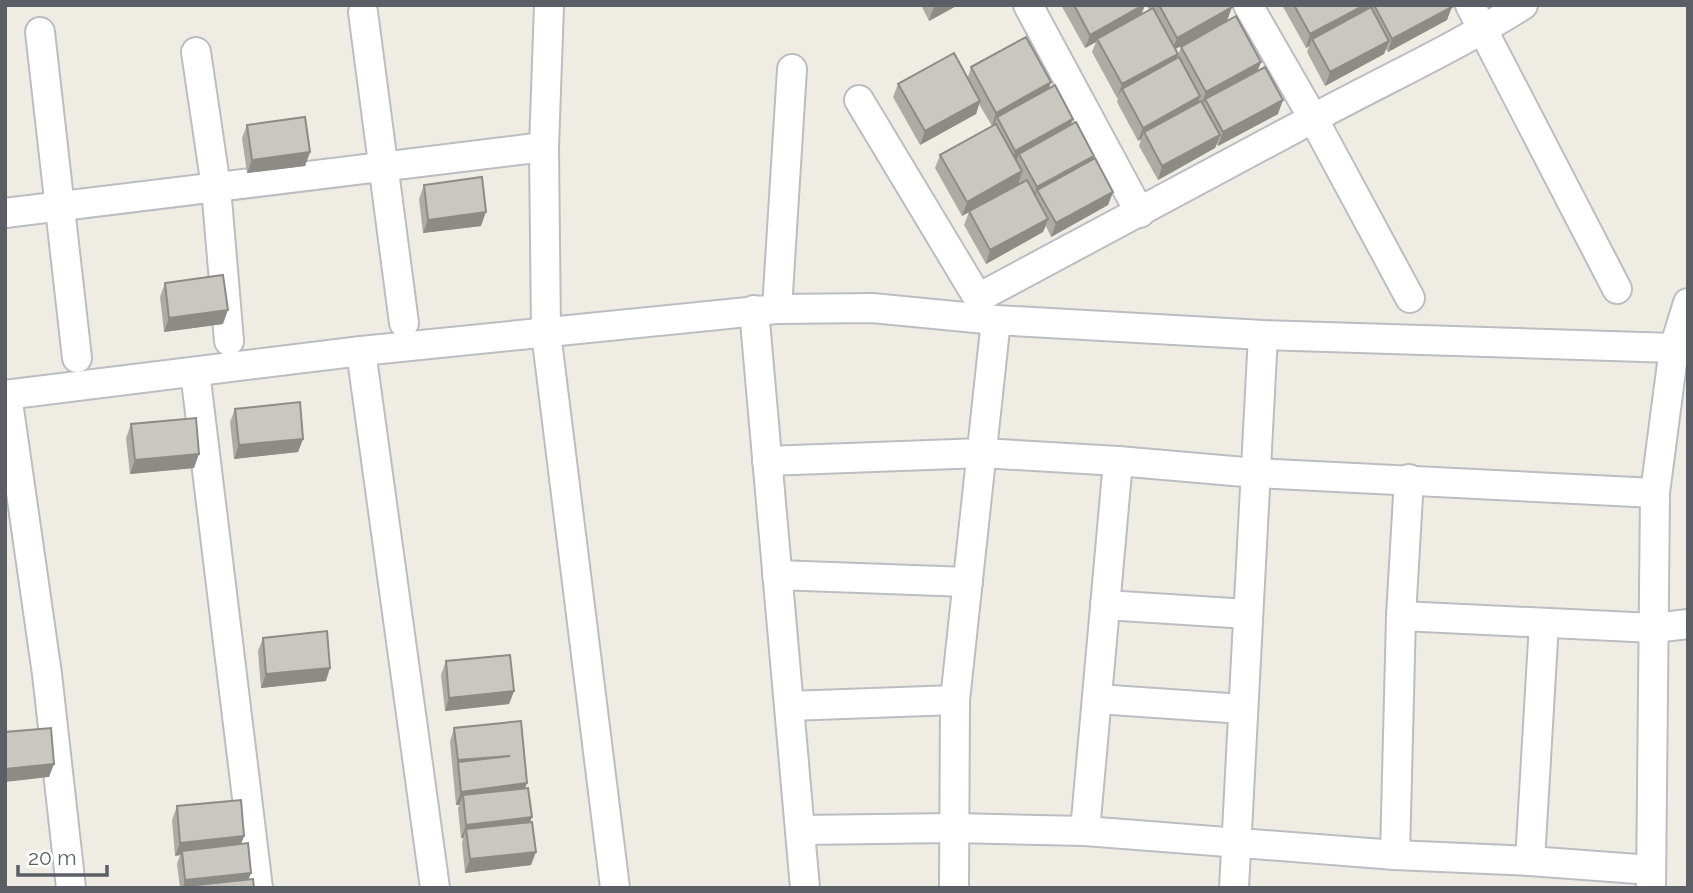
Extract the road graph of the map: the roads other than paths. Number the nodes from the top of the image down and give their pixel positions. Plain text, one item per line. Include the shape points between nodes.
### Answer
1 (549, 5) edge
2 (1028, 5) edge
3 (1248, 5) edge
4 (1470, 5) edge
5 (1523, 5) edge
6 (363, 12) dead end
7 (1484, 30) junction
8 (40, 32) dead end
9 (196, 51) dead end
10 (792, 69) dead end
11 (859, 100) dead end
12 (1313, 118) junction
13 (544, 147) junction
14 (385, 166) junction
15 (216, 187) junction
16 (59, 206) junction
17 (5, 213) edge
18 (1140, 214) junction
19 (1617, 289) dead end
20 (1410, 298) dead end
21 (1688, 303) edge
22 (765, 309) junction
23 (996, 320) junction
24 (404, 323) dead end
25 (546, 333) junction
26 (1263, 335) junction
27 (229, 341) dead end
28 (1674, 348) junction
29 (361, 351) junction
30 (77, 358) dead end
31 (195, 372) junction
32 (6, 395) edge
33 (982, 453) junction
34 (767, 461) junction
35 (1118, 461) junction
36 (1256, 473) junction
37 (1409, 480) junction
38 (1655, 493) junction
39 (777, 575) junction
40 (968, 582) junction
41 (1105, 605) junction
42 (1248, 614) junction
43 (1401, 616) junction
44 (1544, 623) junction
45 (1688, 624) edge
46 (1654, 628) junction
47 (1097, 699) junction
48 (955, 700) junction
49 (789, 706) junction
50 (1243, 709) junction
51 (954, 828) junction
52 (800, 830) junction
53 (1085, 831) junction
54 (1237, 844) junction
55 (1395, 855) junction
56 (1530, 861) junction
57 (1651, 879) edge
58 (71, 888) edge
59 (258, 888) edge
60 (435, 888) edge
61 (615, 888) edge
62 (805, 888) edge
63 (954, 888) edge
64 (1234, 888) edge

1 - 13 street
2 - 18 street
3 - 12 street
4 - 7 street
5 - 7 street
6 - 14 street
7 - 12 street
7 - 19 street
8 - 16 street
9 - 15 street
10 - 22 street
11 - 18 street via 978,298
12 - 18 street
12 - 20 street
13 - 14 street
13 - 25 street
14 - 15 street
14 - 24 street
15 - 16 street
15 - 27 street
16 - 17 street
16 - 30 street
21 - 28 street
22 - 23 street via 872,308
22 - 25 street
22 - 34 street
23 - 26 street
23 - 33 street
25 - 29 street
25 - 61 street
26 - 28 street
26 - 36 street
28 - 38 street
29 - 31 street
29 - 60 street
31 - 32 street
31 - 59 street
32 - 58 street via 47,674
33 - 34 street
33 - 35 street
33 - 40 street
34 - 39 street
35 - 36 street
35 - 41 street
36 - 37 street
36 - 42 street
37 - 38 street
37 - 43 street
38 - 46 street
39 - 40 street
39 - 49 street
40 - 48 street
41 - 42 street
41 - 47 street
42 - 50 street
43 - 44 street
43 - 55 street
44 - 46 street
44 - 56 street
45 - 46 street
46 - 57 street
47 - 50 street
47 - 53 street
48 - 49 street
48 - 51 street
49 - 52 street
50 - 54 street
51 - 52 street
51 - 53 street
51 - 63 street
52 - 62 street
53 - 54 street
54 - 55 street
54 - 64 street
55 - 56 street
56 - 57 street

